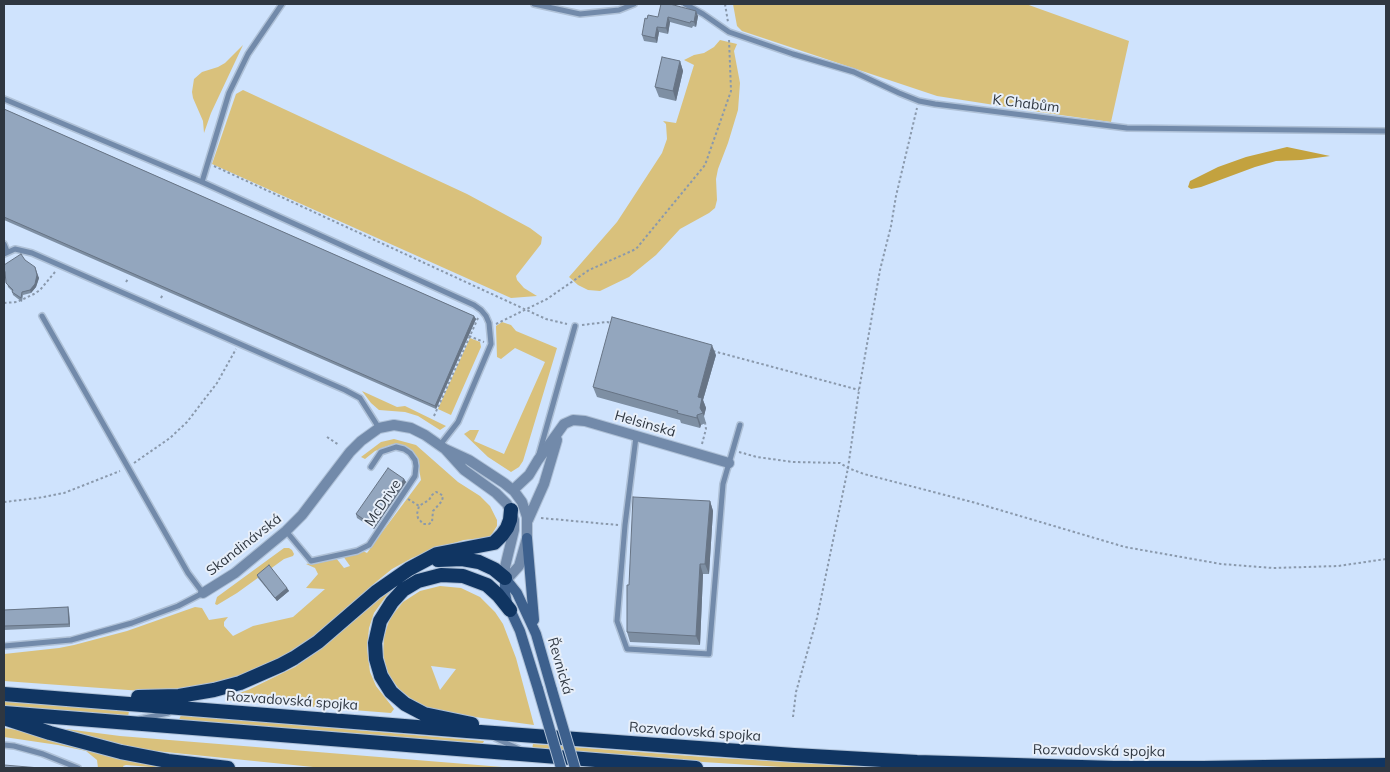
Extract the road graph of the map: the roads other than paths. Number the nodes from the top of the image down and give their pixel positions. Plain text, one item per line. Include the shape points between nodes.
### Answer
1 (282, 4) edge
2 (534, 4) edge
3 (634, 4) edge
4 (685, 4) edge
5 (4, 99) edge
6 (1386, 131) edge
7 (202, 182) junction
8 (4, 244) edge
9 (6, 252) edge
10 (42, 316) dead end
11 (575, 326) road end
12 (740, 425) dead end
13 (379, 428) junction
14 (558, 434) junction
15 (636, 437) junction
16 (442, 448) junction
17 (538, 460) junction
18 (729, 463) junction
19 (371, 466) dead end
20 (513, 490) junction
21 (511, 510) junction
22 (527, 526) junction
23 (286, 531) junction
24 (527, 538) junction
25 (422, 562) junction
26 (505, 578) junction
27 (480, 582) junction
28 (203, 593) junction
29 (510, 610) junction
30 (536, 634) junction
31 (4, 646) edge
32 (4, 694) edge
33 (62, 698) junction
34 (126, 704) junction
35 (186, 708) junction
36 (4, 713) edge
37 (155, 716) junction
38 (4, 718) edge
39 (124, 723) junction
40 (184, 727) junction
41 (481, 732) junction
42 (537, 737) junction
43 (559, 738) junction
44 (4, 744) edge
45 (509, 744) junction
46 (481, 752) junction
47 (538, 757) junction
48 (560, 763) edge
49 (1386, 765) edge
50 (78, 768) edge
51 (228, 768) edge
52 (575, 768) edge
53 (615, 768) edge
54 (696, 768) edge

1 - 7 lane via 248,54 229,93
2 - 3 lane via 580,14 619,10
4 - 6 lane, K Chabům via 729,32 854,72 919,101 935,104 1127,128
5 - 7 lane
7 - 16 lane via 474,305 486,316 491,344 458,422
8 - 9 lane
9 - 13 lane via 20,249 32,253 335,386 360,398
10 - 28 lane via 181,561
11 - 17 lane
12 - 18 lane
13 - 16 street via 394,425 411,428
13 - 23 street, Skandinávská via 350,452 325,487
14 - 15 street, Helsinská via 564,424 579,420
14 - 17 street, Helsinská
14 - 22 street via 544,484
15 - 18 street, Helsinská
15 - 18 lane via 617,621 627,648 708,654 723,484
16 - 20 street via 469,460
16 - 21 street via 464,470 502,498
17 - 20 street, Helsinská via 529,475
19 - 23 lane, McDrive via 381,452 396,447 410,453 416,466 414,476 369,544 357,551 311,560
20 - 22 street via 525,509
21 - 25 highway via 507,528 494,543 437,554
21 - 26 street via 514,530
22 - 24 street
23 - 28 street, Skandinávská via 234,573
24 - 26 street via 519,566
24 - 30 main road
25 - 26 highway via 471,560 486,565
25 - 33 highway via 384,585 306,650 240,683 179,696
26 - 27 highway
26 - 29 main road, Řevnická
26 - 30 main road, Řevnická via 517,593
27 - 29 highway via 498,595
27 - 43 highway via 457,575 435,576 418,581 399,594 383,614 376,636 376,659 381,676 400,700 424,714
28 - 31 lane, Skandinávská via 132,623 80,637
29 - 48 main road, Řevnická, bridge via 520,632
30 - 52 main road, Řevnická, bridge
32 - 33 highway, Rozvadovská spojka
33 - 34 highway, Rozvadovská spojka
34 - 35 highway, Rozvadovská spojka
34 - 37 lane
35 - 37 lane
35 - 41 highway, Rozvadovská spojka
36 - 39 highway
37 - 39 lane
37 - 40 lane
38 - 51 highway via 138,756
39 - 40 highway
40 - 46 highway
41 - 42 highway, Rozvadovská spojka
41 - 45 lane
42 - 43 highway, Rozvadovská spojka
42 - 45 lane
43 - 49 highway, Rozvadovská spojka via 794,756 1036,766
44 - 50 lane via 43,754
45 - 46 lane
45 - 47 lane
46 - 47 highway
47 - 48 highway
48 - 53 highway
48 - 54 highway

